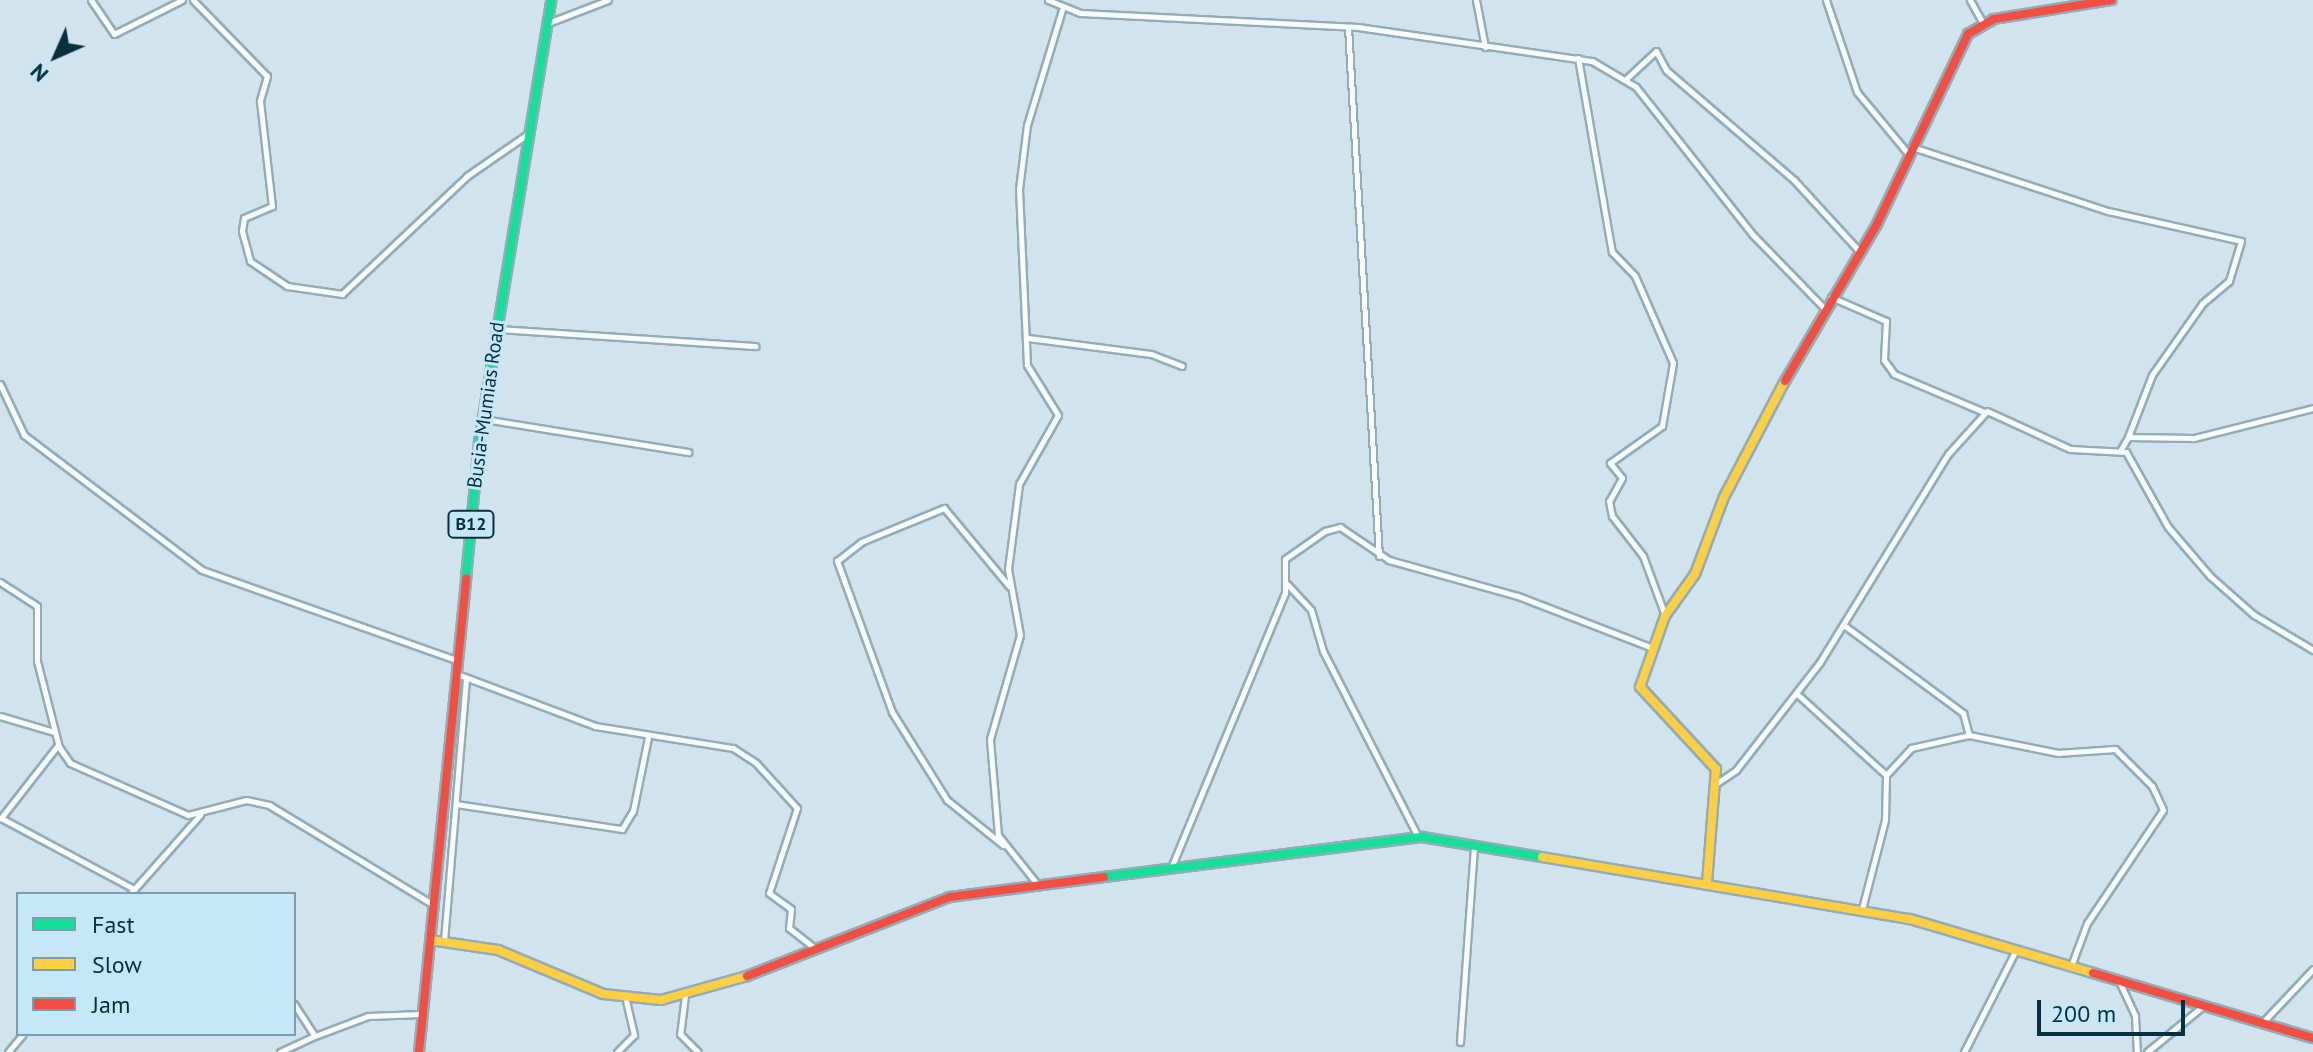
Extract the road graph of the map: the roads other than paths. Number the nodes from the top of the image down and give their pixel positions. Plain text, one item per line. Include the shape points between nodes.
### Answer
1 (91, 0) edge
2 (182, 0) edge
3 (193, 0) edge
4 (551, 0) edge
5 (608, 0) edge
6 (1048, 0) edge
7 (1476, 0) edge
8 (1826, 0) edge
9 (1970, 0) edge
10 (2111, 0) edge
11 (1062, 10) junction
12 (1982, 22) junction
13 (548, 23) junction
14 (1348, 27) junction
15 (1485, 47) junction
16 (1578, 58) junction
17 (1626, 79) junction
18 (530, 133) junction
19 (1913, 152) junction
20 (1860, 252) junction
21 (1831, 297) junction
22 (1824, 308) junction
23 (496, 329) junction
24 (1028, 338) junction
25 (755, 346) dead end
26 (1182, 366) dead end
27 (0, 384) edge
28 (2313, 408) edge
29 (1984, 412) junction
30 (483, 419) junction
31 (2128, 437) junction
32 (2120, 451) junction
33 (688, 452) dead end
34 (1379, 556) junction
35 (0, 582) edge
36 (1287, 584) junction
37 (1010, 588) junction
38 (1665, 616) junction
39 (1845, 626) junction
40 (1653, 648) junction
41 (2313, 650) edge
42 (457, 660) junction
43 (456, 674) junction
44 (466, 678) junction
45 (1796, 693) junction
46 (0, 716) edge
47 (54, 732) junction
48 (1969, 735) junction
49 (648, 737) junction
50 (58, 745) junction
51 (1886, 775) junction
52 (1717, 783) junction
53 (456, 804) junction
54 (201, 814) junction
55 (1418, 837) junction
56 (1474, 844) junction
57 (1004, 846) junction
58 (438, 859) junction
59 (451, 860) junction
60 (1171, 868) junction
61 (1707, 883) junction
62 (1038, 885) junction
63 (132, 892) edge
64 (433, 904) junction
65 (1862, 909) junction
66 (430, 940) junction
67 (444, 941) junction
68 (816, 949) junction
69 (2017, 949) junction
70 (2071, 966) junction
71 (2313, 969) edge
72 (2119, 981) junction
73 (685, 995) junction
74 (626, 1001) dead end
75 (2204, 1005) junction
76 (296, 1007) edge
77 (422, 1014) junction
78 (2262, 1023) junction
79 (21, 1036) edge
80 (315, 1036) junction
81 (2313, 1038) edge
82 (1460, 1042) dead end
83 (8, 1052) edge
84 (280, 1052) edge
85 (419, 1052) edge
86 (617, 1052) edge
87 (698, 1052) edge
88 (1964, 1052) edge
89 (2137, 1052) edge
90 (2147, 1052) edge

1 - 2 street via 114,34
3 - 18 street via 267,76 260,101 272,206 243,218 242,231 252,264 287,286 343,293 467,176
4 - 13 main road, Busia-Mumias Road / B12
5 - 13 street
6 - 11 street
7 - 15 street
8 - 19 street via 1857,92
9 - 12 street
10 - 12 main road
11 - 14 street
11 - 24 street via 1020,154
12 - 19 main road via 1949,66
13 - 18 main road, Busia-Mumias Road / B12
14 - 15 street
14 - 34 street
15 - 16 street
16 - 17 street
16 - 38 street via 1612,252 1638,282 1673,363 1662,426 1610,462 1622,478 1609,501 1612,516 1643,556
17 - 20 street via 1655,50 1666,70 1794,180
17 - 22 street via 1762,245
18 - 23 main road, Busia-Mumias Road / B12
19 - 20 main road
19 - 31 street via 2105,210 2240,240 2229,281 2202,304 2152,375
20 - 21 main road
21 - 22 main road
21 - 29 street via 1885,320 1885,363 1894,374
22 - 38 main road via 1724,497 1695,574
23 - 25 street
23 - 30 main road, Busia-Mumias Road / B12
24 - 26 street via 1151,354
24 - 37 street via 1028,369 1058,415 1020,479
27 - 42 street via 24,435 202,570
28 - 31 street via 2194,438
29 - 32 street via 2070,449
29 - 39 street via 1945,458
30 - 33 street
30 - 42 main road, Busia-Mumias Road / B12
31 - 32 street
32 - 41 street via 2210,576 2254,615
34 - 36 street via 1336,527 1290,552
34 - 40 street via 1518,596
35 - 47 street via 37,606 36,656
36 - 55 street via 1311,610 1323,651
36 - 60 street
37 - 57 street via 1020,635 990,739 993,816
37 - 57 street via 944,508 861,542 837,561 892,712 944,797
38 - 40 main road
39 - 45 street
39 - 48 street via 1963,713
40 - 52 main road via 1641,689 1715,766
42 - 43 main road, Busia-Mumias Road / B12
43 - 44 street
43 - 58 main road, Busia-Mumias Road / B12
44 - 49 street via 595,726
44 - 53 street
45 - 51 street
45 - 52 street
46 - 47 street
47 - 50 street
48 - 51 street via 1915,745
48 - 70 street via 2058,753 2115,749 2161,799 2158,820 2087,923
49 - 53 street via 624,828
49 - 68 street via 737,749 796,804 769,892 791,909 789,928
50 - 54 street via 94,777 178,813
50 - 63 street via 1,818
51 - 65 street via 1885,820
52 - 61 main road
53 - 59 street
54 - 63 street
54 - 64 street via 246,800 269,805
55 - 56 main road
55 - 60 main road
56 - 61 main road
56 - 82 street
57 - 62 street
58 - 59 street
58 - 64 main road, Busia-Mumias Road / B12
59 - 67 street
60 - 62 main road
61 - 65 main road
62 - 68 main road via 933,901
64 - 66 main road, Busia-Mumias Road / B12
65 - 69 main road
66 - 67 main road
66 - 77 main road, Busia-Mumias Road / B12
67 - 73 main road via 498,950 603,994
68 - 73 main road
69 - 70 main road
69 - 88 street
70 - 72 main road
71 - 78 street
72 - 75 main road
72 - 89 street via 2135,1016
73 - 87 street via 680,1034
74 - 86 street via 634,1035
75 - 78 main road
75 - 90 street
76 - 80 street
77 - 80 street via 368,1016
77 - 85 main road, Busia-Mumias Road / B12
78 - 81 main road
79 - 83 street
80 - 84 street

